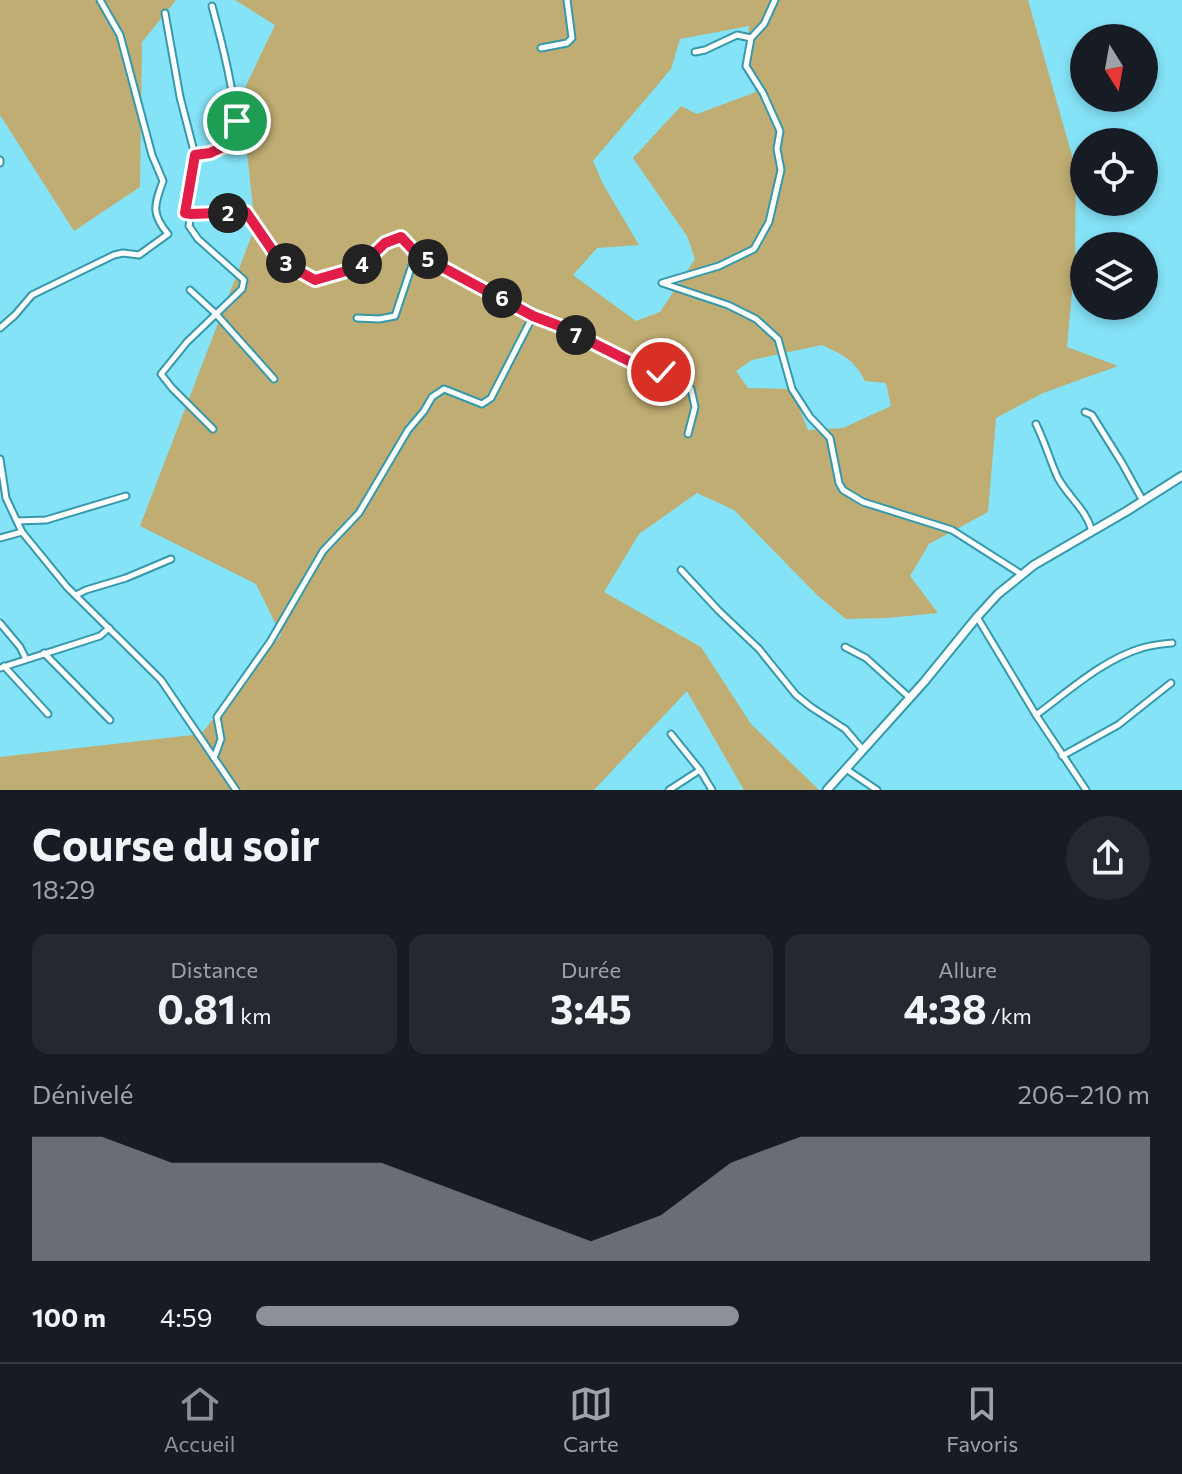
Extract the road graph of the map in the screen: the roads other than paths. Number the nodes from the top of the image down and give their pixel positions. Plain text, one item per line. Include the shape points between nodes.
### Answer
1 (100, 0) edge
2 (567, 0) edge
3 (775, 0) edge
4 (212, 6) dead end
5 (165, 13) dead end
6 (751, 38) junction
7 (541, 48) dead end
8 (695, 52) dead end
9 (195, 155) junction
10 (191, 214) junction
11 (416, 253) junction
12 (190, 290) dead end
13 (216, 314) junction
14 (533, 316) junction
15 (357, 318) dead end
16 (0, 328) edge
17 (274, 379) dead end
18 (1085, 412) dead end
19 (1036, 424) dead end
20 (213, 429) dead end
21 (688, 434) dead end
22 (0, 459) edge
23 (1182, 476) edge
24 (126, 496) dead end
25 (1143, 501) junction
26 (17, 521) junction
27 (1092, 531) junction
28 (22, 532) junction
29 (0, 538) edge
30 (171, 559) dead end
31 (681, 570) dead end
32 (1021, 574) junction
33 (76, 595) junction
34 (977, 617) junction
35 (0, 623) edge
36 (109, 628) junction
37 (1172, 643) dead end
38 (845, 647) dead end
39 (44, 653) junction
40 (26, 659) junction
41 (2, 667) edge
42 (1171, 683) dead end
43 (910, 698) junction
44 (48, 714) dead end
45 (1036, 715) junction
46 (110, 720) dead end
47 (671, 734) dead end
48 (863, 750) junction
49 (1062, 756) junction
50 (214, 758) junction
51 (846, 769) junction
52 (700, 770) junction
53 (236, 790) edge
54 (669, 790) edge
55 (712, 790) edge
56 (827, 790) edge
57 (877, 790) edge
58 (1086, 790) edge

1 - 16 street via 120,35 163,181 155,204 157,222 168,234 139,255 114,255 32,295
2 - 7 street via 572,38
3 - 6 street
4 - 9 street via 226,57 238,140
5 - 9 street
6 - 8 street via 737,35
6 - 32 street via 746,66 780,131 781,170 769,222 754,249 662,283 728,305 756,319 778,339 792,389 830,438 843,490 863,502 952,530
9 - 10 street via 185,213
10 - 11 street via 246,212 279,260 315,280 360,267 385,243 401,237
10 - 13 street via 189,226 198,239 244,280 242,289
11 - 14 street
11 - 15 street via 395,316
12 - 13 street
13 - 17 street
13 - 20 street via 161,374
14 - 21 street via 691,389 695,407
14 - 50 street via 491,398 482,404 444,389 408,430 359,513 323,551 270,642 217,717 221,739
18 - 25 street via 1092,415
19 - 27 street via 1058,477 1088,517
22 - 26 street via 6,498
23 - 25 street
24 - 26 street via 46,520
25 - 27 street
26 - 28 street
27 - 32 street
28 - 29 street
28 - 33 street
30 - 33 street
31 - 48 street via 796,695 845,729
32 - 34 street
33 - 36 street
34 - 43 street
34 - 45 street
35 - 40 street
36 - 39 street via 100,636
36 - 50 street via 161,680
37 - 45 street via 1120,656
38 - 43 street via 866,658
39 - 40 street
39 - 46 street
40 - 41 street
41 - 44 street
42 - 49 street via 1118,725
43 - 48 street
45 - 49 street
47 - 52 street
48 - 51 street
49 - 58 street
50 - 53 street
51 - 56 street
51 - 57 street
52 - 54 street
52 - 55 street

